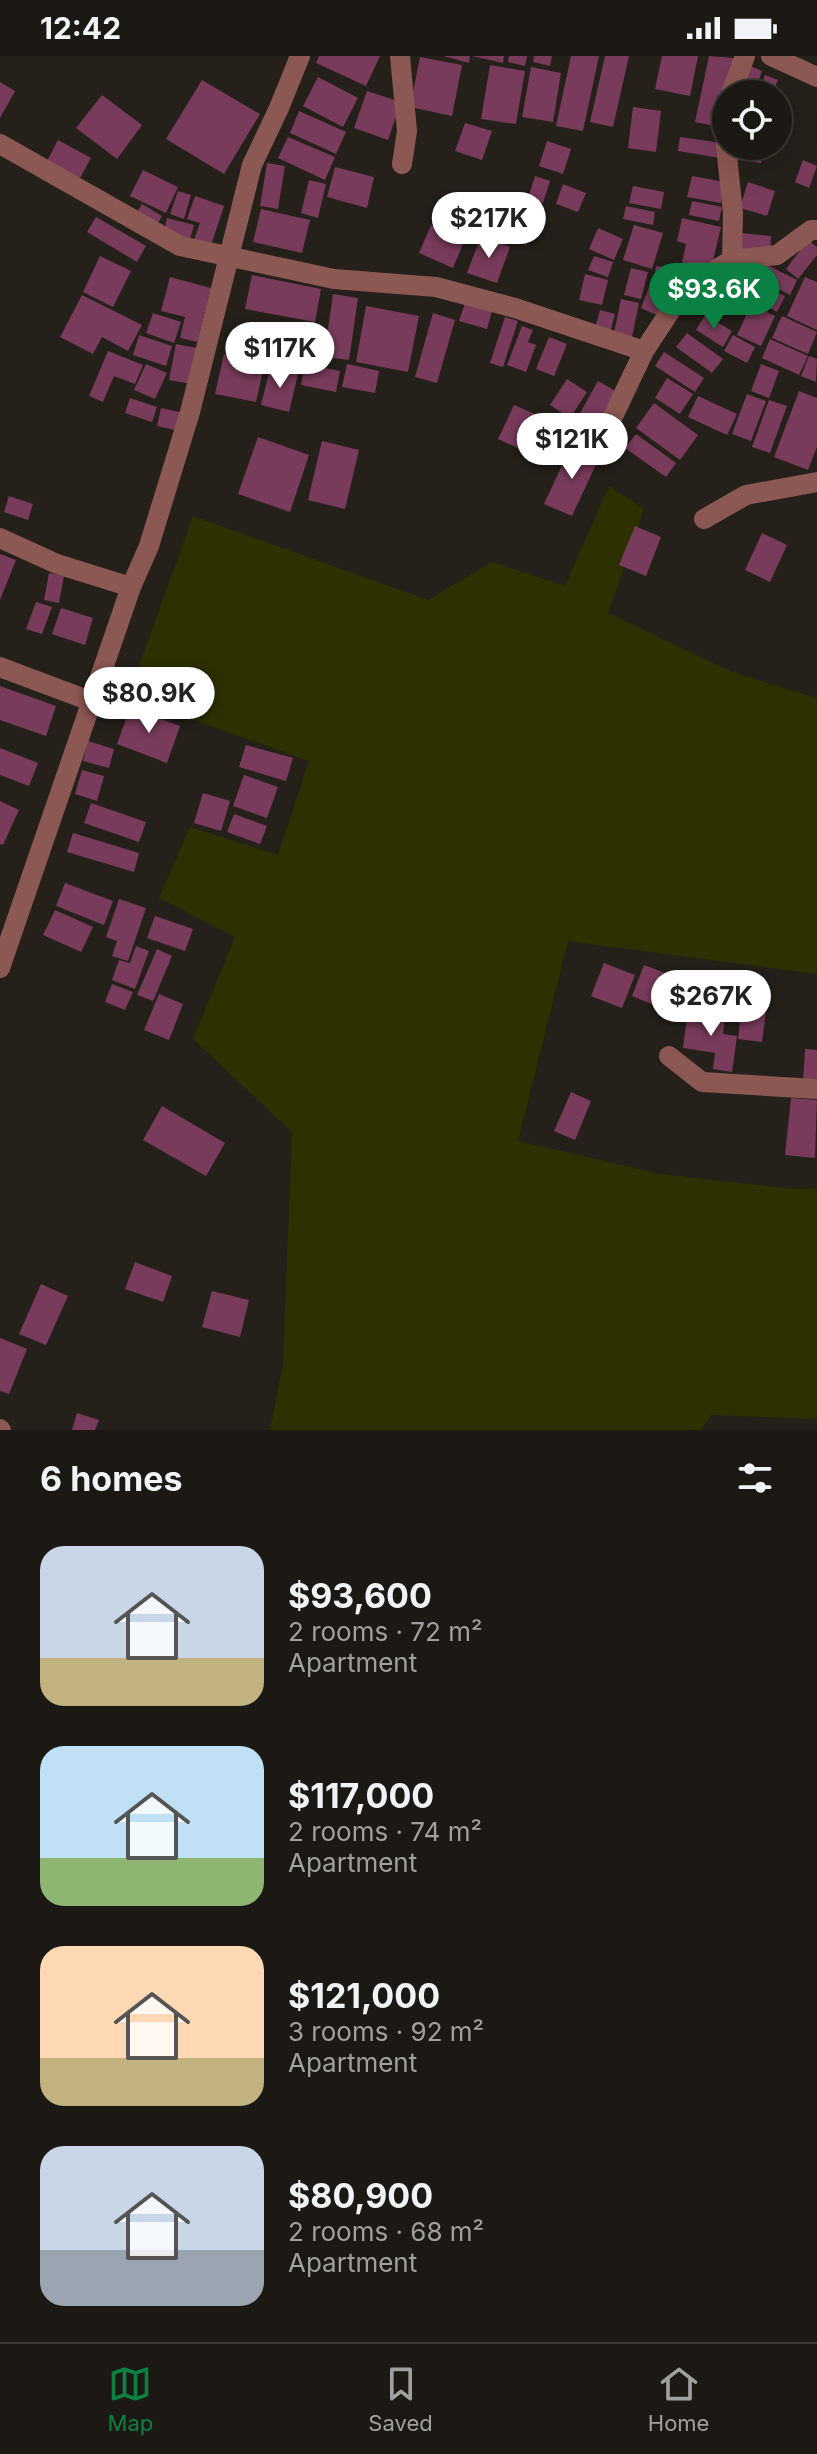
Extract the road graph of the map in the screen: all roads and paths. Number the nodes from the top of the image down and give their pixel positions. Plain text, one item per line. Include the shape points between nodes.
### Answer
1 (300, 56) edge
2 (400, 56) edge
3 (745, 56) edge
4 (771, 56) edge
5 (817, 77) edge
6 (736, 80) edge
7 (0, 144) edge
8 (728, 160) edge
9 (402, 164) dead end
10 (817, 230) edge
11 (230, 258) junction
12 (732, 260) junction
13 (644, 351) junction
14 (608, 427) dead end
15 (817, 482) edge
16 (704, 519) dead end
17 (0, 538) edge
18 (131, 587) junction
19 (0, 667) edge
20 (93, 702) junction
21 (5, 937) edge
22 (0, 968) edge
23 (669, 1056) dead end
24 (817, 1089) edge

1 - 11 street via 252,165
2 - 9 street via 407,131
3 - 6 street
4 - 5 street
7 - 11 street via 180,246
8 - 12 street
10 - 12 street via 777,255
11 - 13 street via 334,279 436,287
11 - 18 street via 190,412
12 - 13 street via 686,287
13 - 14 street
15 - 16 street via 746,495
17 - 18 street via 57,564
18 - 20 street
19 - 20 street
20 - 21 street
21 - 22 street
23 - 24 street via 702,1082

